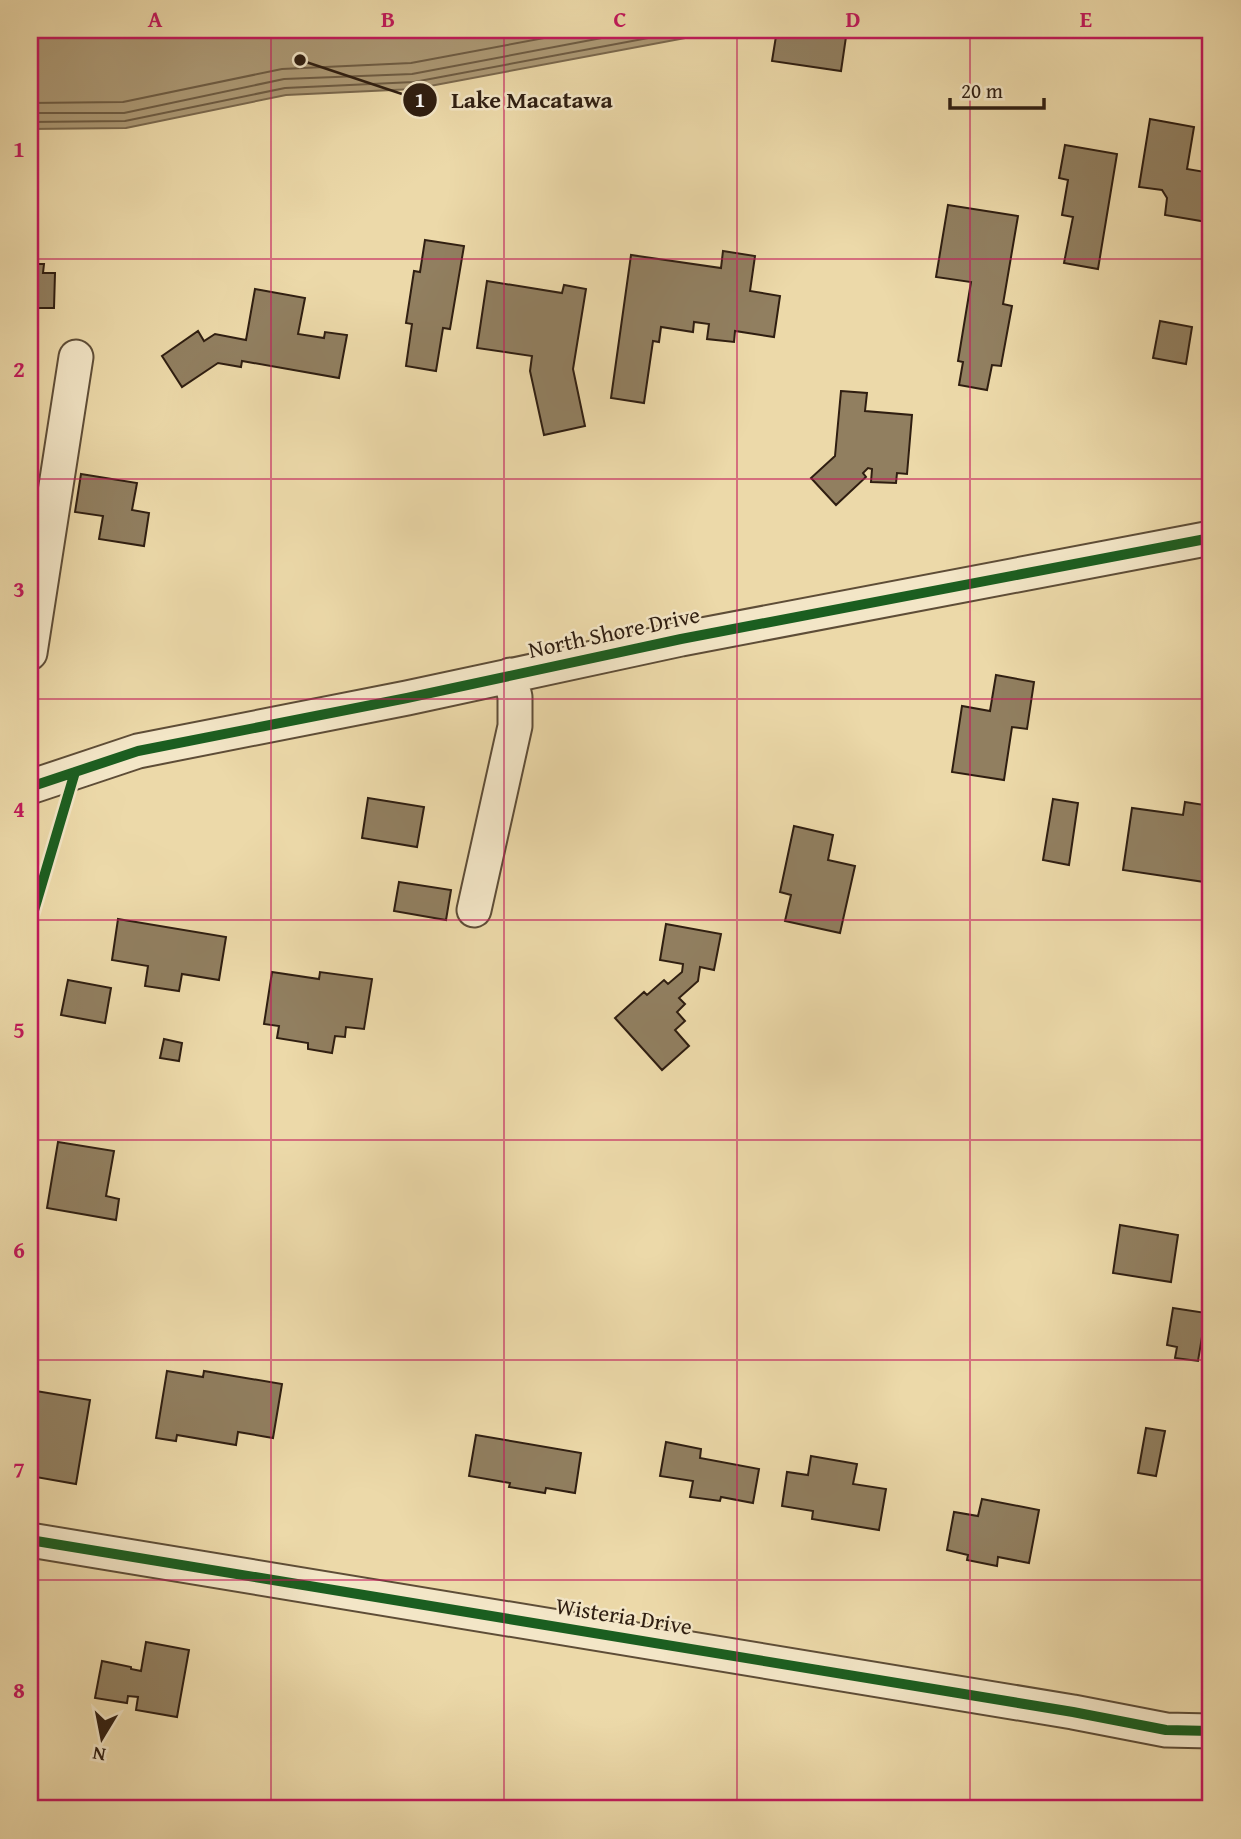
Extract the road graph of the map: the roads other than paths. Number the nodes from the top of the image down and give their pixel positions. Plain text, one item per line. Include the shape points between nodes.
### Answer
1 (76, 357) dead end
2 (1211, 538) edge
3 (33, 601) edge
4 (30, 653) edge
5 (510, 675) junction
6 (30, 787) edge
7 (474, 910) dead end
8 (30, 1540) edge
9 (1211, 1731) edge

1 - 3 street
2 - 5 street, North Shore Drive
3 - 4 street
5 - 6 street, North Shore Drive via 138,751
5 - 7 street via 515,726
8 - 9 street, Wisteria Drive via 1166,1730

